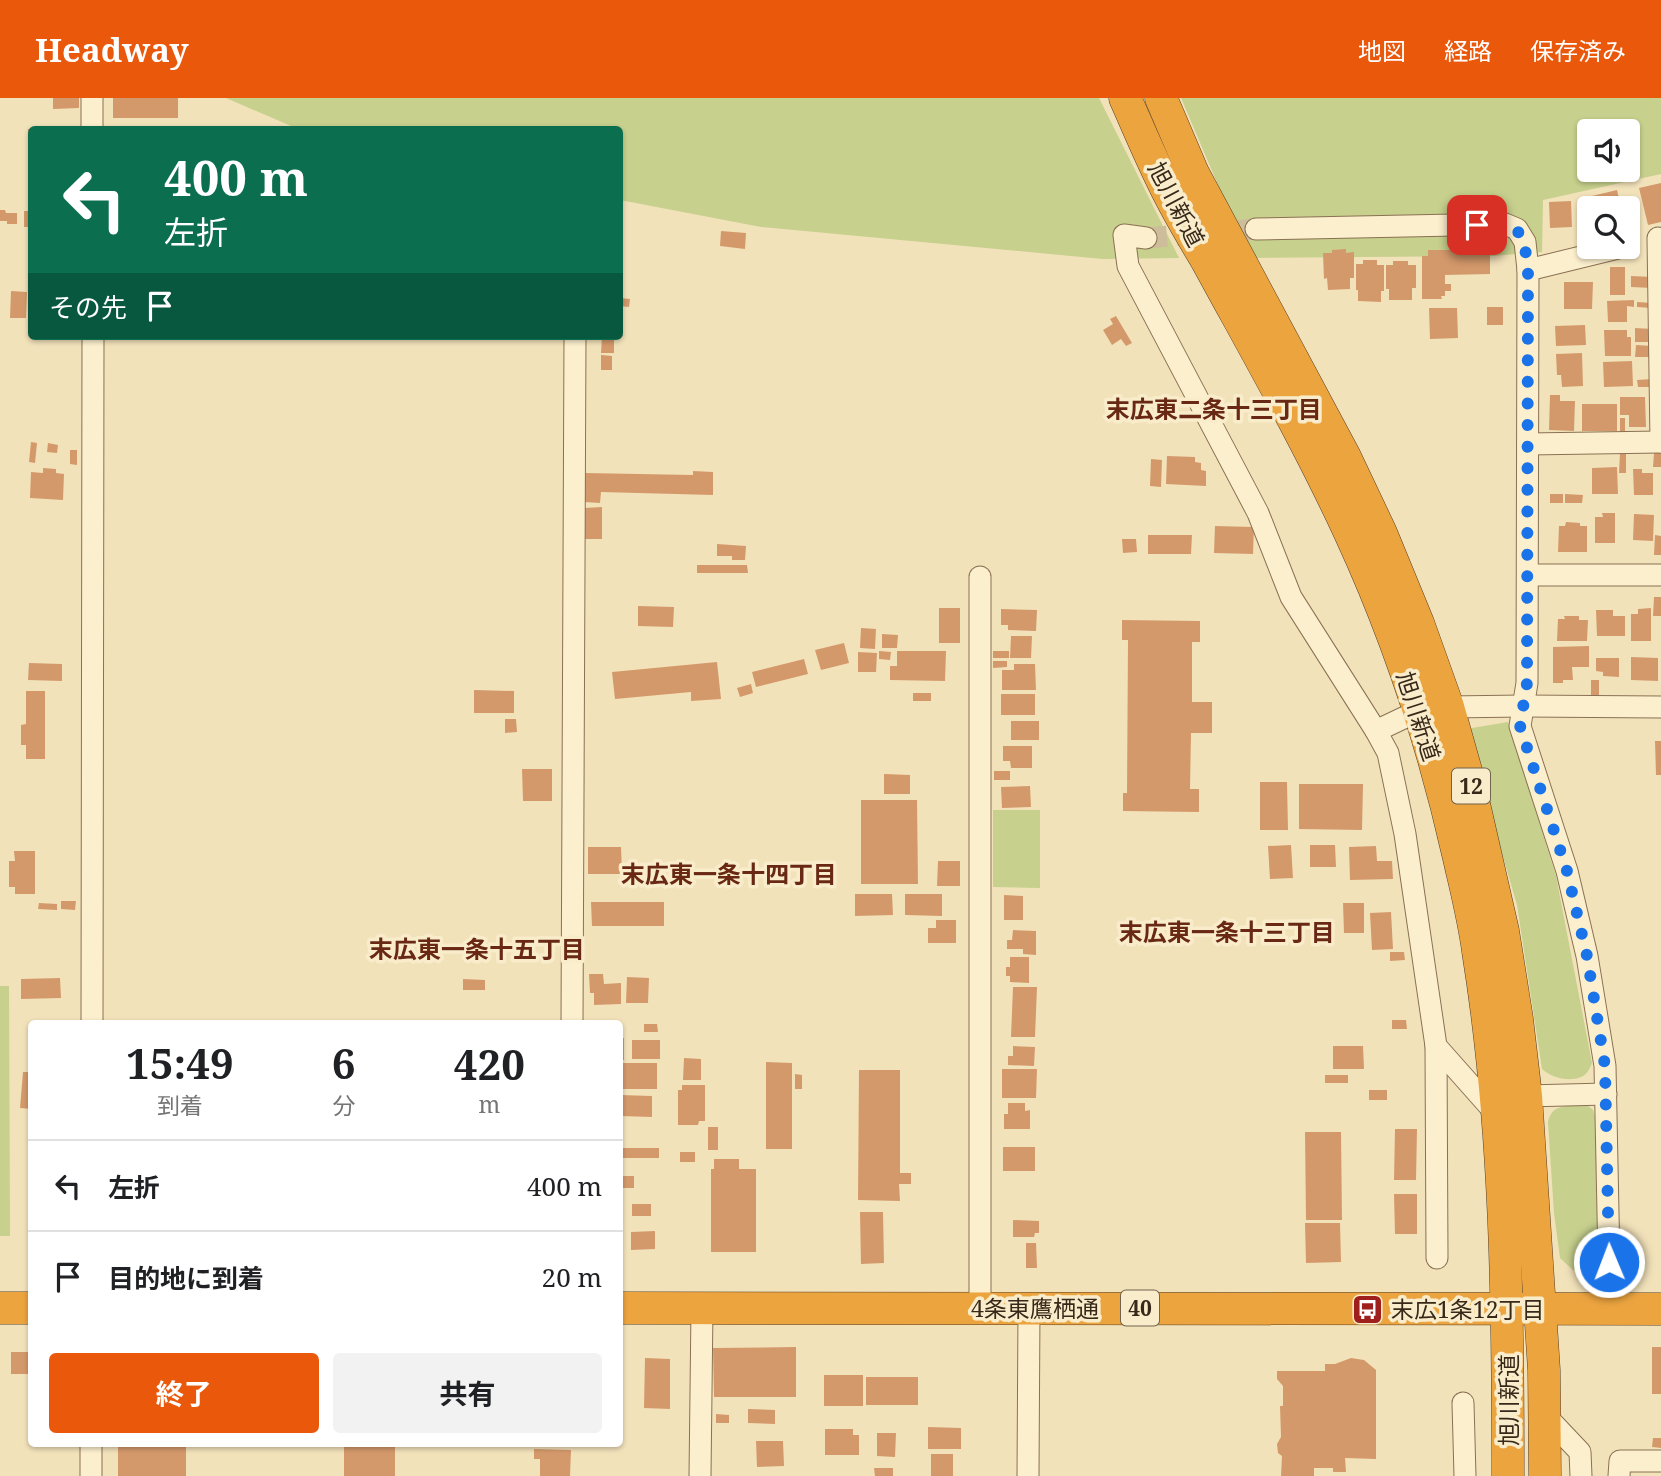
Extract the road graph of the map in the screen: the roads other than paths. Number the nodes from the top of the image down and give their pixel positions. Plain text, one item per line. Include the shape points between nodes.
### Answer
1 (92, 98) edge
2 (1125, 98) edge
3 (1161, 98) edge
4 (92, 126) edge
5 (1255, 229) tunnel mouth
6 (1146, 238) tunnel mouth
7 (1660, 238) edge
8 (1640, 242) edge
9 (1577, 258) edge
10 (1528, 270) junction
11 (93, 340) edge
12 (575, 340) edge
13 (1661, 442) edge
14 (1528, 444) junction
15 (1528, 575) junction
16 (1661, 575) edge
17 (980, 577) dead end
18 (1523, 706) junction
19 (1661, 707) edge
20 (1433, 709) junction
21 (1376, 731) junction
22 (92, 1020) edge
23 (572, 1020) edge
24 (1436, 1046) junction
25 (1606, 1094) junction
26 (1526, 1096) junction
27 (1498, 1116) junction
28 (1437, 1258) dead end
29 (1609, 1262) dead end
30 (0, 1308) edge
31 (28, 1308) edge
32 (623, 1308) edge
33 (702, 1308) junction
34 (980, 1308) junction
35 (1029, 1308) junction
36 (1507, 1308) junction
37 (1541, 1308) junction
38 (1661, 1309) edge
39 (1463, 1403) dead end
40 (1545, 1415) junction
41 (91, 1447) edge
42 (1661, 1461) edge
43 (91, 1476) edge
44 (699, 1476) edge
45 (1028, 1476) edge
46 (1465, 1476) edge
47 (1508, 1476) edge
48 (1545, 1476) edge
49 (1581, 1476) edge
50 (1619, 1476) edge

1 - 4 street
2 - 20 highway, 旭川新道 / 12 via 1164,185 1313,455
3 - 20 highway, 旭川新道 / 12 via 1193,173 1381,533 1418,623
5 - 10 street via 1505,224 1517,229 1525,242
6 - 21 street via 1124,235 1128,266 1258,513 1291,597
7 - 8 street
7 - 13 street
9 - 10 street
10 - 14 street
11 - 22 street
12 - 23 street
13 - 14 street
14 - 15 street
15 - 16 street
15 - 18 street
17 - 34 street
18 - 19 street
18 - 20 street
18 - 25 street via 1520,726 1567,871 1587,956
20 - 21 street
20 - 26 highway, 旭川新道 / 12 via 1476,810 1503,931
20 - 27 highway, 旭川新道 / 12 via 1437,770 1478,948
21 - 24 street via 1388,753 1405,835
24 - 27 street
24 - 28 street
25 - 26 street
25 - 29 street
26 - 37 highway, 旭川新道 / 12
27 - 36 highway, 旭川新道 / 12
30 - 31 highway
32 - 33 highway, 4条東鷹栖通 / 40
33 - 34 highway, 4条東鷹栖通 / 40
33 - 44 street
34 - 35 highway, 4条東鷹栖通 / 40
35 - 36 highway, 4条東鷹栖通 / 40
35 - 45 street
36 - 37 highway, 4条東鷹栖通 / 40
36 - 47 highway, 旭川新道 / 12
37 - 38 highway, 4条東鷹栖通 / 40
37 - 40 highway, 旭川新道 / 12
39 - 46 street
40 - 48 highway, 旭川新道 / 12
40 - 49 street via 1580,1452
41 - 43 street
42 - 50 street via 1620,1461

